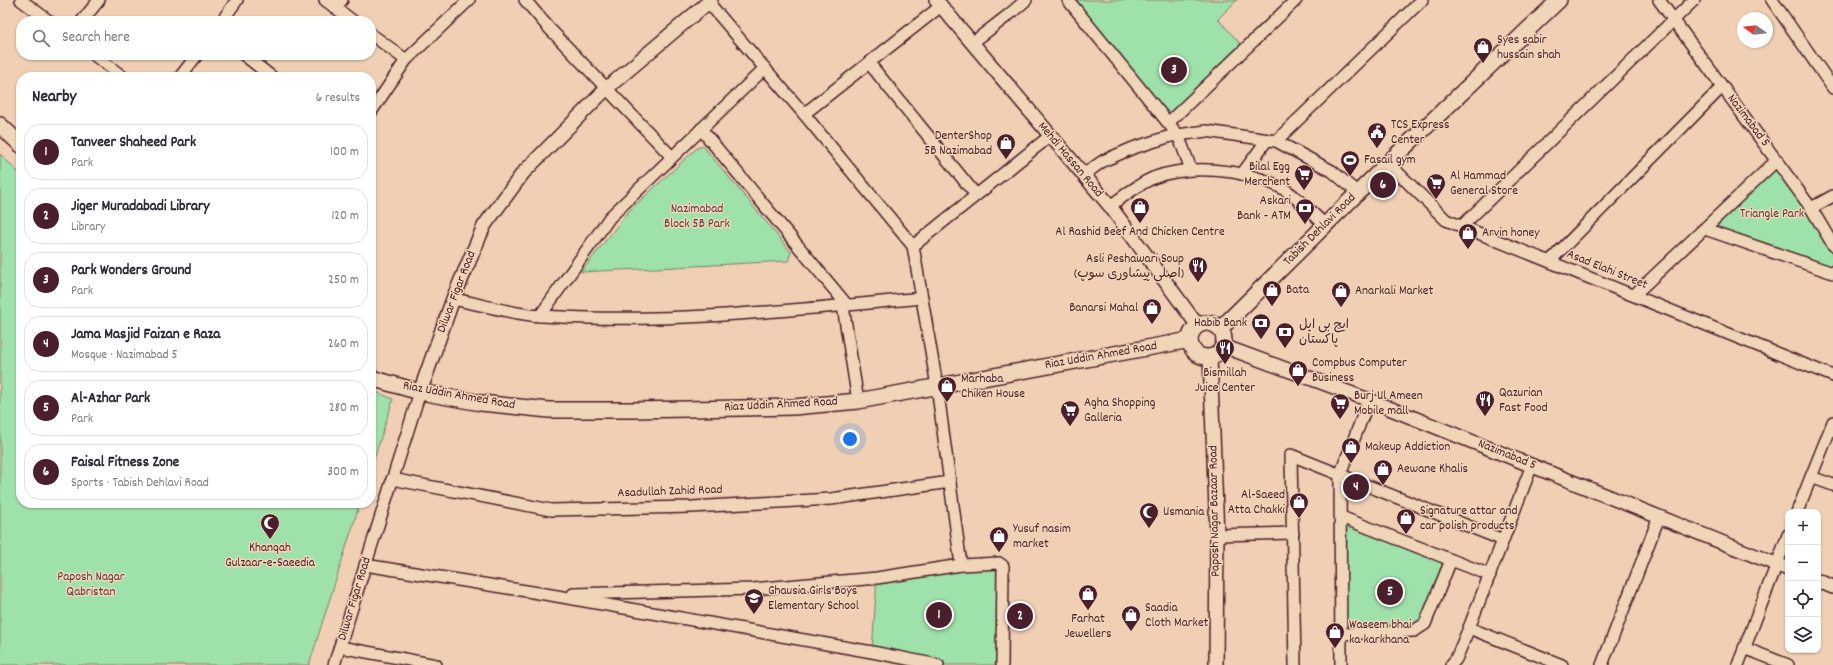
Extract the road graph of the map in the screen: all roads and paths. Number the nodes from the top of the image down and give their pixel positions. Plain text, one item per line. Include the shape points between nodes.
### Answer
1 (22, 0) edge
2 (99, 0) edge
3 (237, 0) edge
4 (325, 0) edge
5 (469, 0) edge
6 (525, 0) edge
7 (1026, 0) edge
8 (1068, 0) edge
9 (1296, 0) edge
10 (1422, 0) edge
11 (1559, 0) edge
12 (1659, 0) edge
13 (1694, 0) edge
14 (1772, 0) edge
15 (709, 1) edge
16 (939, 3) edge
17 (338, 4) edge
18 (43, 16) edge
19 (86, 16) edge
20 (226, 16) edge
21 (349, 16) edge
22 (1673, 20) junction
23 (376, 38) edge
24 (972, 43) junction
25 (101, 60) edge
26 (193, 60) edge
27 (250, 60) edge
28 (406, 60) junction
29 (869, 63) junction
30 (765, 68) junction
31 (116, 72) edge
32 (184, 72) edge
33 (266, 72) edge
34 (1722, 87) junction
35 (606, 88) junction
36 (1833, 88) edge
37 (376, 105) edge
38 (804, 114) junction
39 (1168, 123) junction
40 (0, 125) edge
41 (701, 129) junction
42 (1178, 135) junction
43 (1050, 136) junction
44 (16, 140) edge
45 (1271, 141) junction
46 (672, 157) junction
47 (1777, 160) junction
48 (1388, 164) junction
49 (1191, 169) junction
50 (1242, 174) junction
51 (1083, 175) junction
52 (1358, 193) junction
53 (976, 195) junction
54 (1833, 196) edge
55 (1110, 206) junction
56 (1811, 208) junction
57 (1325, 225) junction
58 (1462, 226) junction
59 (1705, 228) junction
60 (1833, 245) edge
61 (913, 246) junction
62 (1550, 261) junction
63 (1833, 273) edge
64 (1634, 295) junction
65 (922, 298) junction
66 (453, 299) junction
67 (845, 305) junction
68 (540, 316) junction
69 (1198, 326) junction
70 (1220, 329) junction
71 (1190, 340) junction
72 (1223, 346) junction
73 (1210, 357) junction
74 (1833, 376) edge
75 (376, 379) edge
76 (936, 386) junction
77 (420, 392) junction
78 (1369, 400) junction
79 (858, 401) junction
80 (1833, 422) edge
81 (1532, 465) junction
82 (1340, 475) junction
83 (1811, 477) junction
84 (392, 480) junction
85 (950, 482) junction
86 (1833, 485) edge
87 (1798, 509) edge
88 (1341, 517) junction
89 (1659, 517) junction
90 (1293, 534) junction
91 (1217, 535) junction
92 (1503, 540) junction
93 (1786, 545) edge
94 (1450, 560) junction
95 (961, 565) junction
96 (365, 566) junction
97 (1782, 567) edge
98 (1490, 575) junction
99 (1821, 582) edge
100 (1833, 587) edge
101 (551, 595) junction
102 (1469, 628) junction
103 (1341, 634) junction
104 (340, 647) junction
105 (1744, 648) junction
106 (334, 665) edge
107 (436, 665) edge
108 (938, 665) edge
109 (1002, 665) edge
110 (1216, 665) edge
111 (1295, 665) edge
112 (1341, 665) edge
113 (1451, 665) edge
114 (1562, 665) edge
115 (1602, 665) edge
116 (1738, 665) edge
117 (1788, 665) edge

1 - 18 street
2 - 19 street
3 - 20 street
4 - 17 street
5 - 28 street
6 - 35 street
7 - 24 street via 1012,14
8 - 39 street
9 - 39 street
10 - 45 street
11 - 48 main road, Tabish Dehlavi Road
12 - 22 street, Nazimabad 5
13 - 22 street
14 - 36 street
15 - 30 street
15 - 35 street, Dilwar Figar Road
16 - 24 street, Mehdi Hassan Road
16 - 29 street
17 - 21 street
22 - 34 street, Nazimabad 5
22 - 58 street
23 - 28 street
24 - 43 street, Mehdi Hassan Road
25 - 31 street
26 - 32 street
27 - 33 street
28 - 37 street
29 - 38 street
29 - 53 street
30 - 38 street
30 - 41 street
34 - 47 street, Nazimabad 5
34 - 62 street
35 - 46 street
35 - 66 street, Dilwar Figar Road via 523,173 484,226
38 - 61 street
39 - 42 street
40 - 44 main road
41 - 46 street
41 - 67 street
42 - 45 street via 1206,130
42 - 49 street
42 - 51 street via 1133,148 1104,161
43 - 51 street, Mehdi Hassan Road
43 - 53 street
45 - 50 street
45 - 52 street via 1332,171
46 - 68 street via 610,217
47 - 56 street, Nazimabad 5
47 - 59 street
48 - 52 main road, Tabish Dehlavi Road
48 - 58 street, Asad Elahi Street via 1446,220
49 - 50 street
49 - 55 street via 1154,178 1135,187
50 - 57 street via 1279,186
51 - 55 street, Mehdi Hassan Road
52 - 57 main road, Tabish Dehlavi Road
53 - 61 street
54 - 56 street
55 - 69 street, Mehdi Hassan Road
56 - 60 street, Nazimabad 5
57 - 70 main road, Tabish Dehlavi Road
58 - 62 street, Asad Elahi Street
59 - 63 street
59 - 64 street
61 - 65 street
62 - 64 street, Asad Elahi Street
64 - 74 street, Asad Elahi Street
65 - 67 street
65 - 76 street
66 - 68 street
66 - 77 street, Dilwar Figar Road
67 - 68 street via 712,316
67 - 79 street
69 - 70 main road via 1210,323
69 - 71 main road
70 - 72 main road via 1223,334
71 - 73 main road via 1196,354 1205,358
71 - 76 main road, Riaz Uddin Ahmed Road
72 - 73 main road
72 - 78 street, Nazimabad 5
73 - 91 street, Paposh Nagar Bazaar Road
75 - 77 main road, Riaz Uddin Ahmed Road
76 - 79 main road, Riaz Uddin Ahmed Road
76 - 85 street
77 - 79 main road, Riaz Uddin Ahmed Road via 549,410 794,407
77 - 84 street, Dilwar Figar Road
78 - 81 street, Nazimabad 5
78 - 82 street
80 - 83 street
81 - 89 street, Nazimabad 5
81 - 92 street
82 - 88 street
82 - 90 street via 1292,455
82 - 92 street
83 - 86 street
83 - 87 street
84 - 85 street, Asadullah Zahid Road via 551,510 831,499
84 - 96 street, Dilwar Figar Road
85 - 95 street
88 - 94 street
88 - 103 street
89 - 97 street, Nazimabad 5
89 - 115 street
90 - 91 street
90 - 111 street
91 - 110 street, Paposh Nagar Bazaar Road
92 - 98 street
93 - 97 street
94 - 98 street
94 - 103 street via 1425,624 1414,632
95 - 101 street via 877,578 753,589
95 - 109 street via 999,563 1003,566
96 - 101 street
96 - 104 street, Dilwar Figar Road
97 - 105 street
98 - 102 street
99 - 100 street
101 - 108 street
102 - 113 street
102 - 114 street
103 - 112 street
104 - 106 street, Dilwar Figar Road
104 - 107 street
105 - 116 street
105 - 117 street

